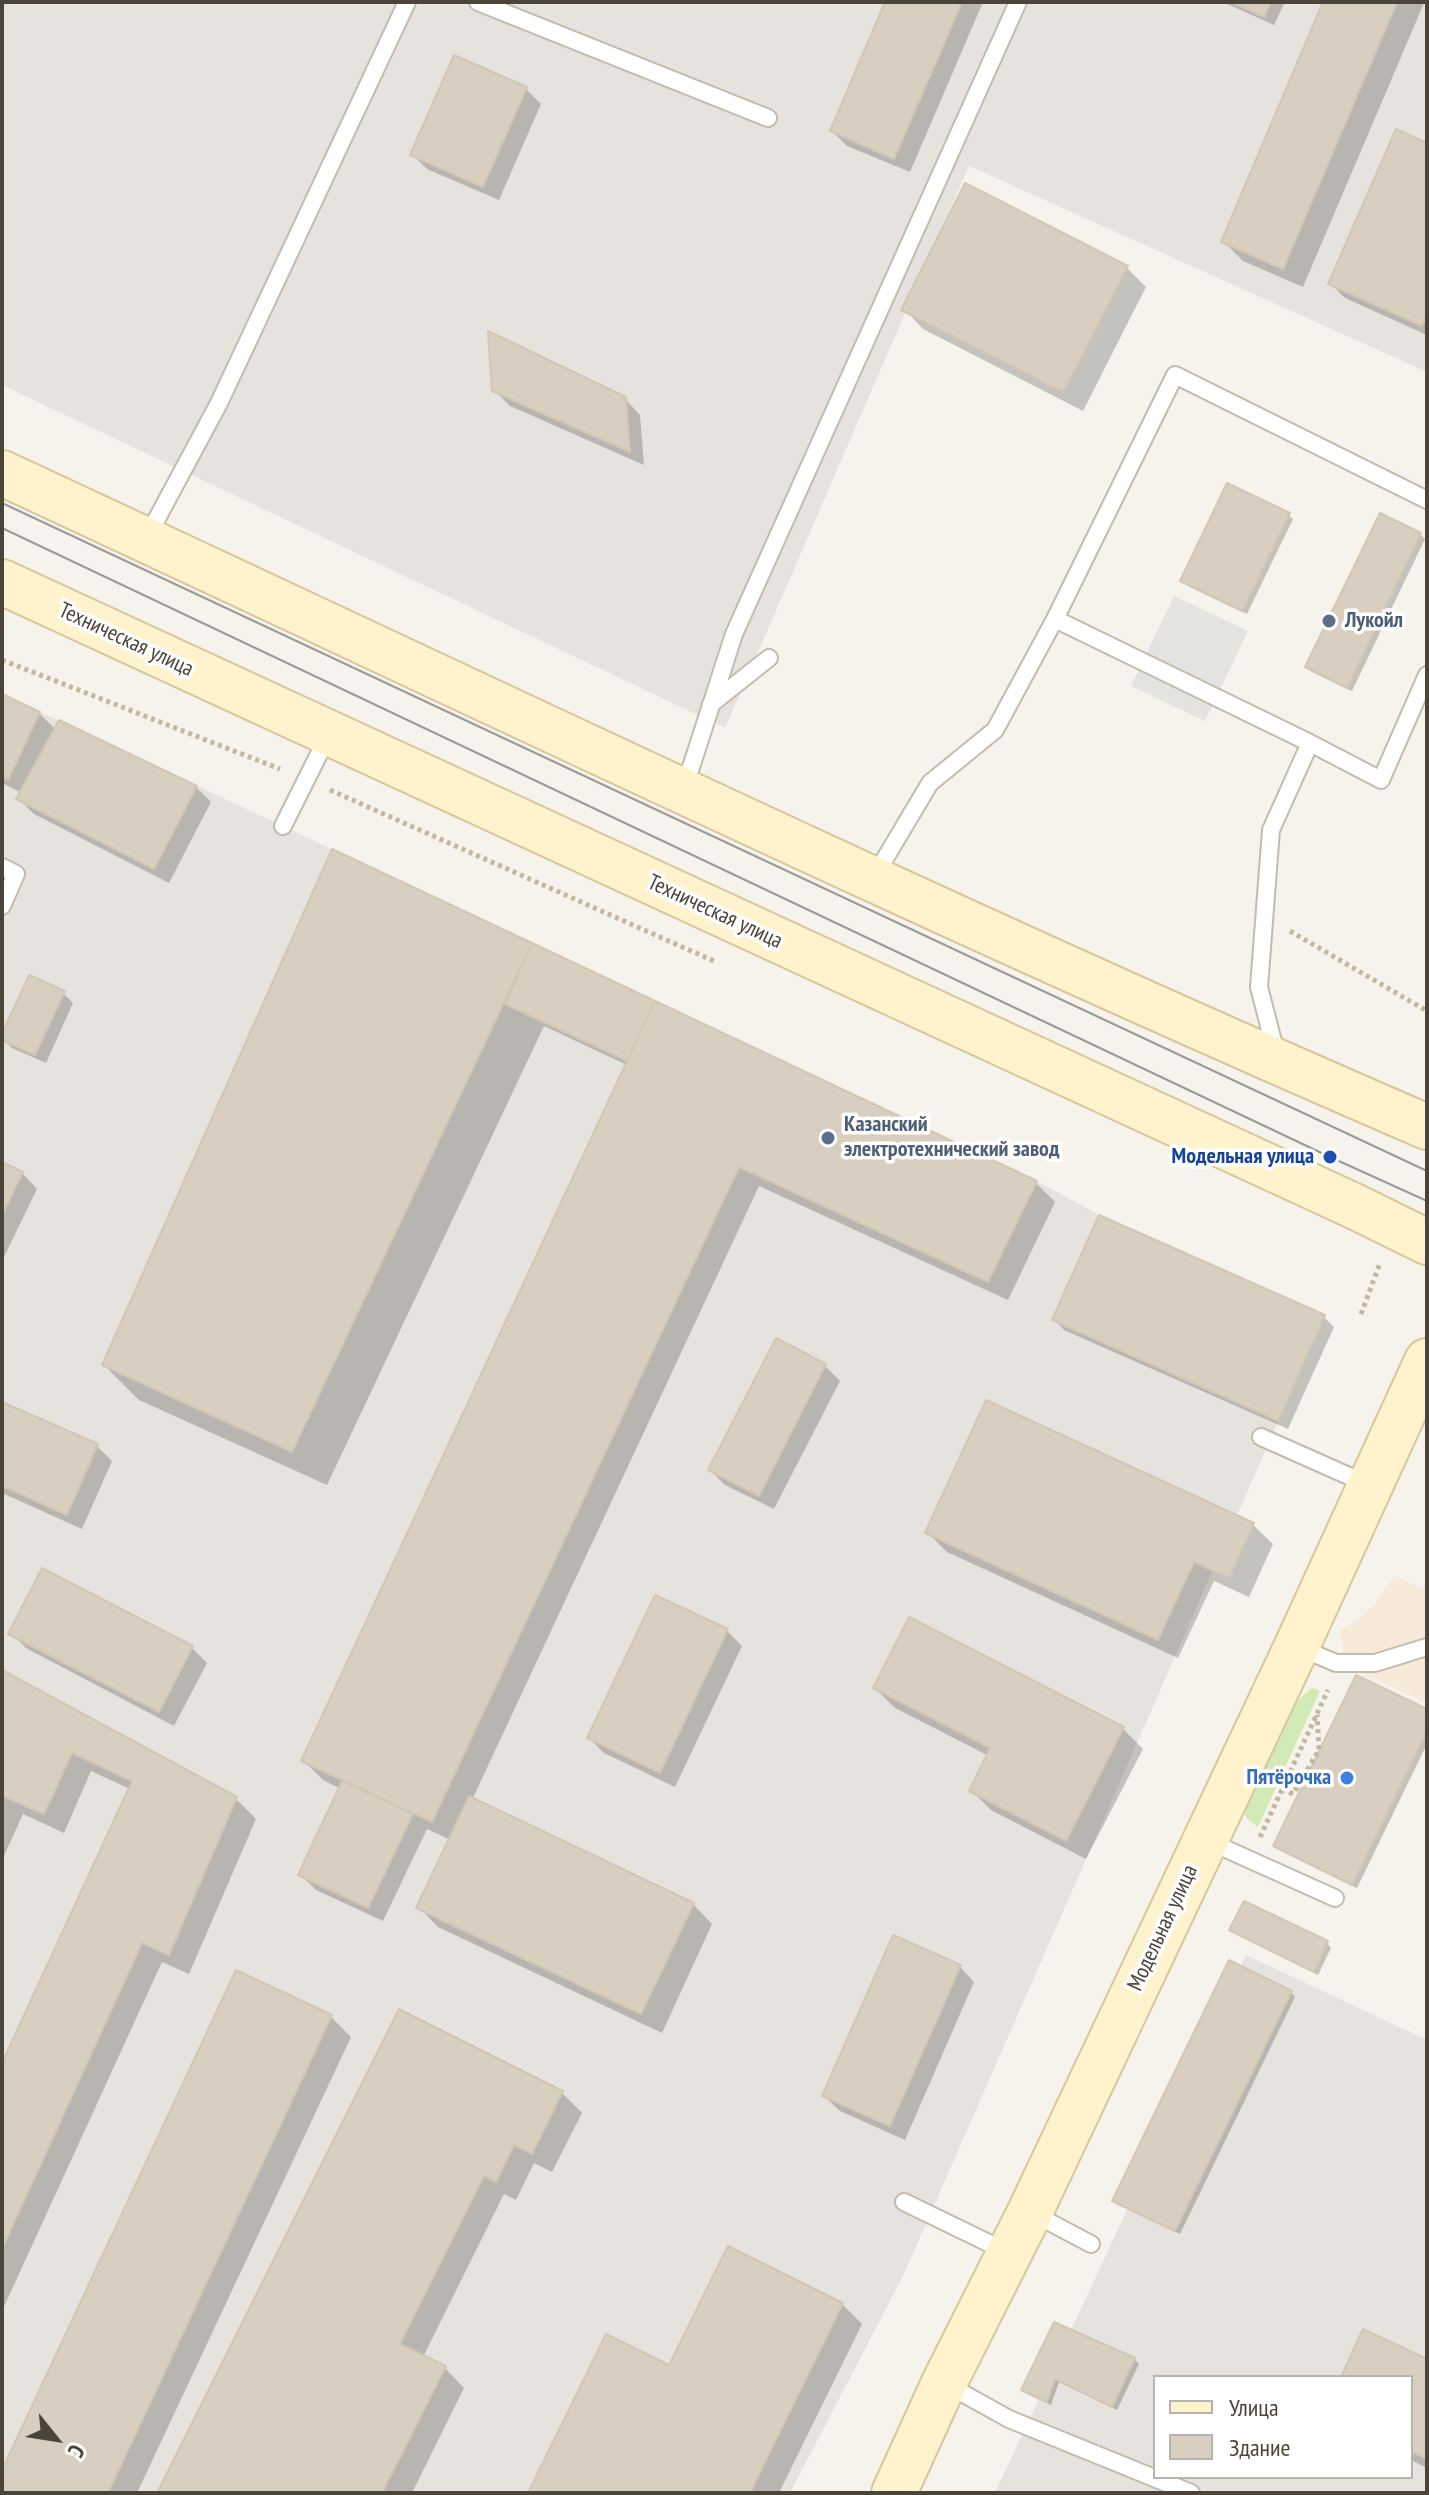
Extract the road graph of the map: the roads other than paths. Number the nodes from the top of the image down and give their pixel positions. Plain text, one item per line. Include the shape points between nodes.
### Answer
1 (407, 2) edge
2 (478, 2) edge
3 (1018, 2) edge
4 (768, 118) dead end
5 (2, 473) edge
6 (1427, 500) edge
7 (146, 540) junction
8 (2, 582) edge
9 (1055, 619) junction
10 (769, 658) dead end
11 (1427, 675) edge
12 (711, 704) junction
13 (329, 734) junction
14 (1310, 743) junction
15 (683, 791) junction
16 (283, 826) dead end
17 (2, 867) edge
18 (873, 879) junction
19 (2, 906) edge
20 (1278, 1063) junction
21 (1427, 1127) edge
22 (1427, 1242) edge
23 (1427, 1361) edge
24 (1261, 1437) dead end
25 (1370, 1485) junction
26 (1297, 1646) junction
27 (1427, 1647) edge
28 (1204, 1839) junction
29 (1335, 1898) dead end
30 (904, 2202) dead end
31 (1030, 2212) junction
32 (1091, 2244) dead end
33 (1010, 2253) junction
34 (944, 2383) junction
35 (1153, 2478) edge
36 (1157, 2479) edge
37 (894, 2493) edge
38 (1191, 2493) edge

1 - 7 lane via 219,403
2 - 4 lane
3 - 12 lane via 734,634
5 - 7 main road
6 - 9 lane via 1175,375
7 - 15 main road
8 - 13 main road, Техническая улица
9 - 14 lane
9 - 18 lane via 995,730 930,783
10 - 12 lane
11 - 14 lane via 1381,780
12 - 15 lane
13 - 16 lane
13 - 22 main road, Техническая улица
14 - 20 lane via 1271,830 1259,987
15 - 18 main road
17 - 19 lane via 16,874
18 - 20 main road
20 - 21 main road
23 - 25 main road, Модельная улица
24 - 25 lane
25 - 26 main road, Модельная улица
26 - 27 lane via 1336,1663 1375,1663
26 - 28 main road, Модельная улица
28 - 29 lane
28 - 31 main road, Модельная улица
30 - 33 lane
31 - 32 lane
31 - 33 main road, Модельная улица
33 - 34 main road, Модельная улица
34 - 35 lane via 1009,2419
34 - 37 main road, Модельная улица
36 - 38 lane

